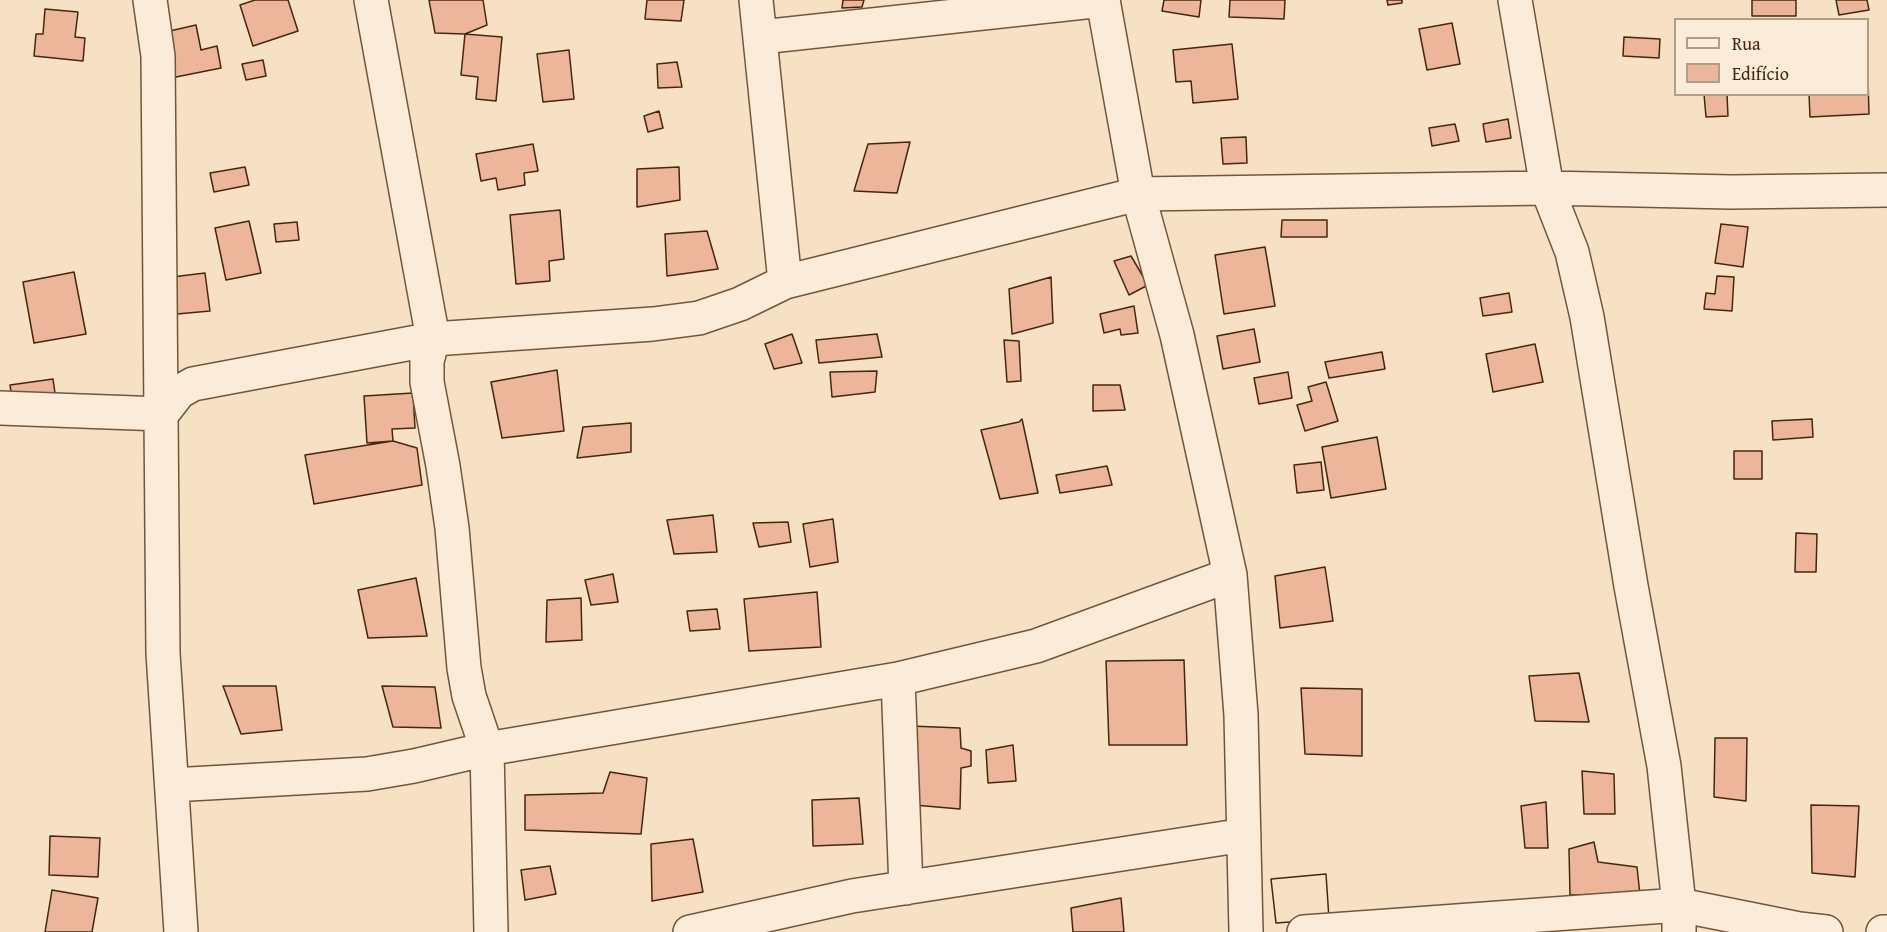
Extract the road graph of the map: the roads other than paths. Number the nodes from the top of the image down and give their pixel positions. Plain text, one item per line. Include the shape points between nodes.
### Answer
1 (150, 0) edge
2 (371, 0) edge
3 (756, 0) edge
4 (1103, 0) edge
5 (1515, 0) edge
6 (761, 37) junction
7 (1546, 188) junction
8 (1887, 190) edge
9 (1138, 194) junction
10 (785, 282) junction
11 (433, 339) junction
12 (0, 408) edge
13 (162, 414) junction
14 (1230, 575) junction
15 (898, 679) junction
16 (487, 749) junction
17 (172, 785) junction
18 (1244, 835) junction
19 (906, 888) junction
20 (1679, 918) edge
21 (761, 925) edge
22 (181, 932) edge
23 (491, 932) edge
24 (690, 932) edge
25 (1246, 932) edge
26 (1304, 932) edge
27 (1826, 932) edge

1 - 13 street via 158,56
2 - 11 street
3 - 6 street
4 - 6 street
4 - 9 street
5 - 7 street
6 - 10 street
7 - 8 street
7 - 9 street
7 - 20 street via 1572,252 1587,317 1664,765
9 - 10 street
9 - 14 street via 1177,334
10 - 11 street via 699,318
11 - 13 street via 193,384 179,392
11 - 16 street via 427,361 428,382 452,528 464,668
12 - 13 street
13 - 17 street via 161,601
14 - 15 street via 1036,646
14 - 18 street via 1241,715
15 - 16 street
15 - 19 street
16 - 17 street via 367,774
16 - 23 street
17 - 22 street
18 - 19 street
18 - 25 street
19 - 21 street via 852,896
20 - 26 street
20 - 27 street
21 - 24 street

